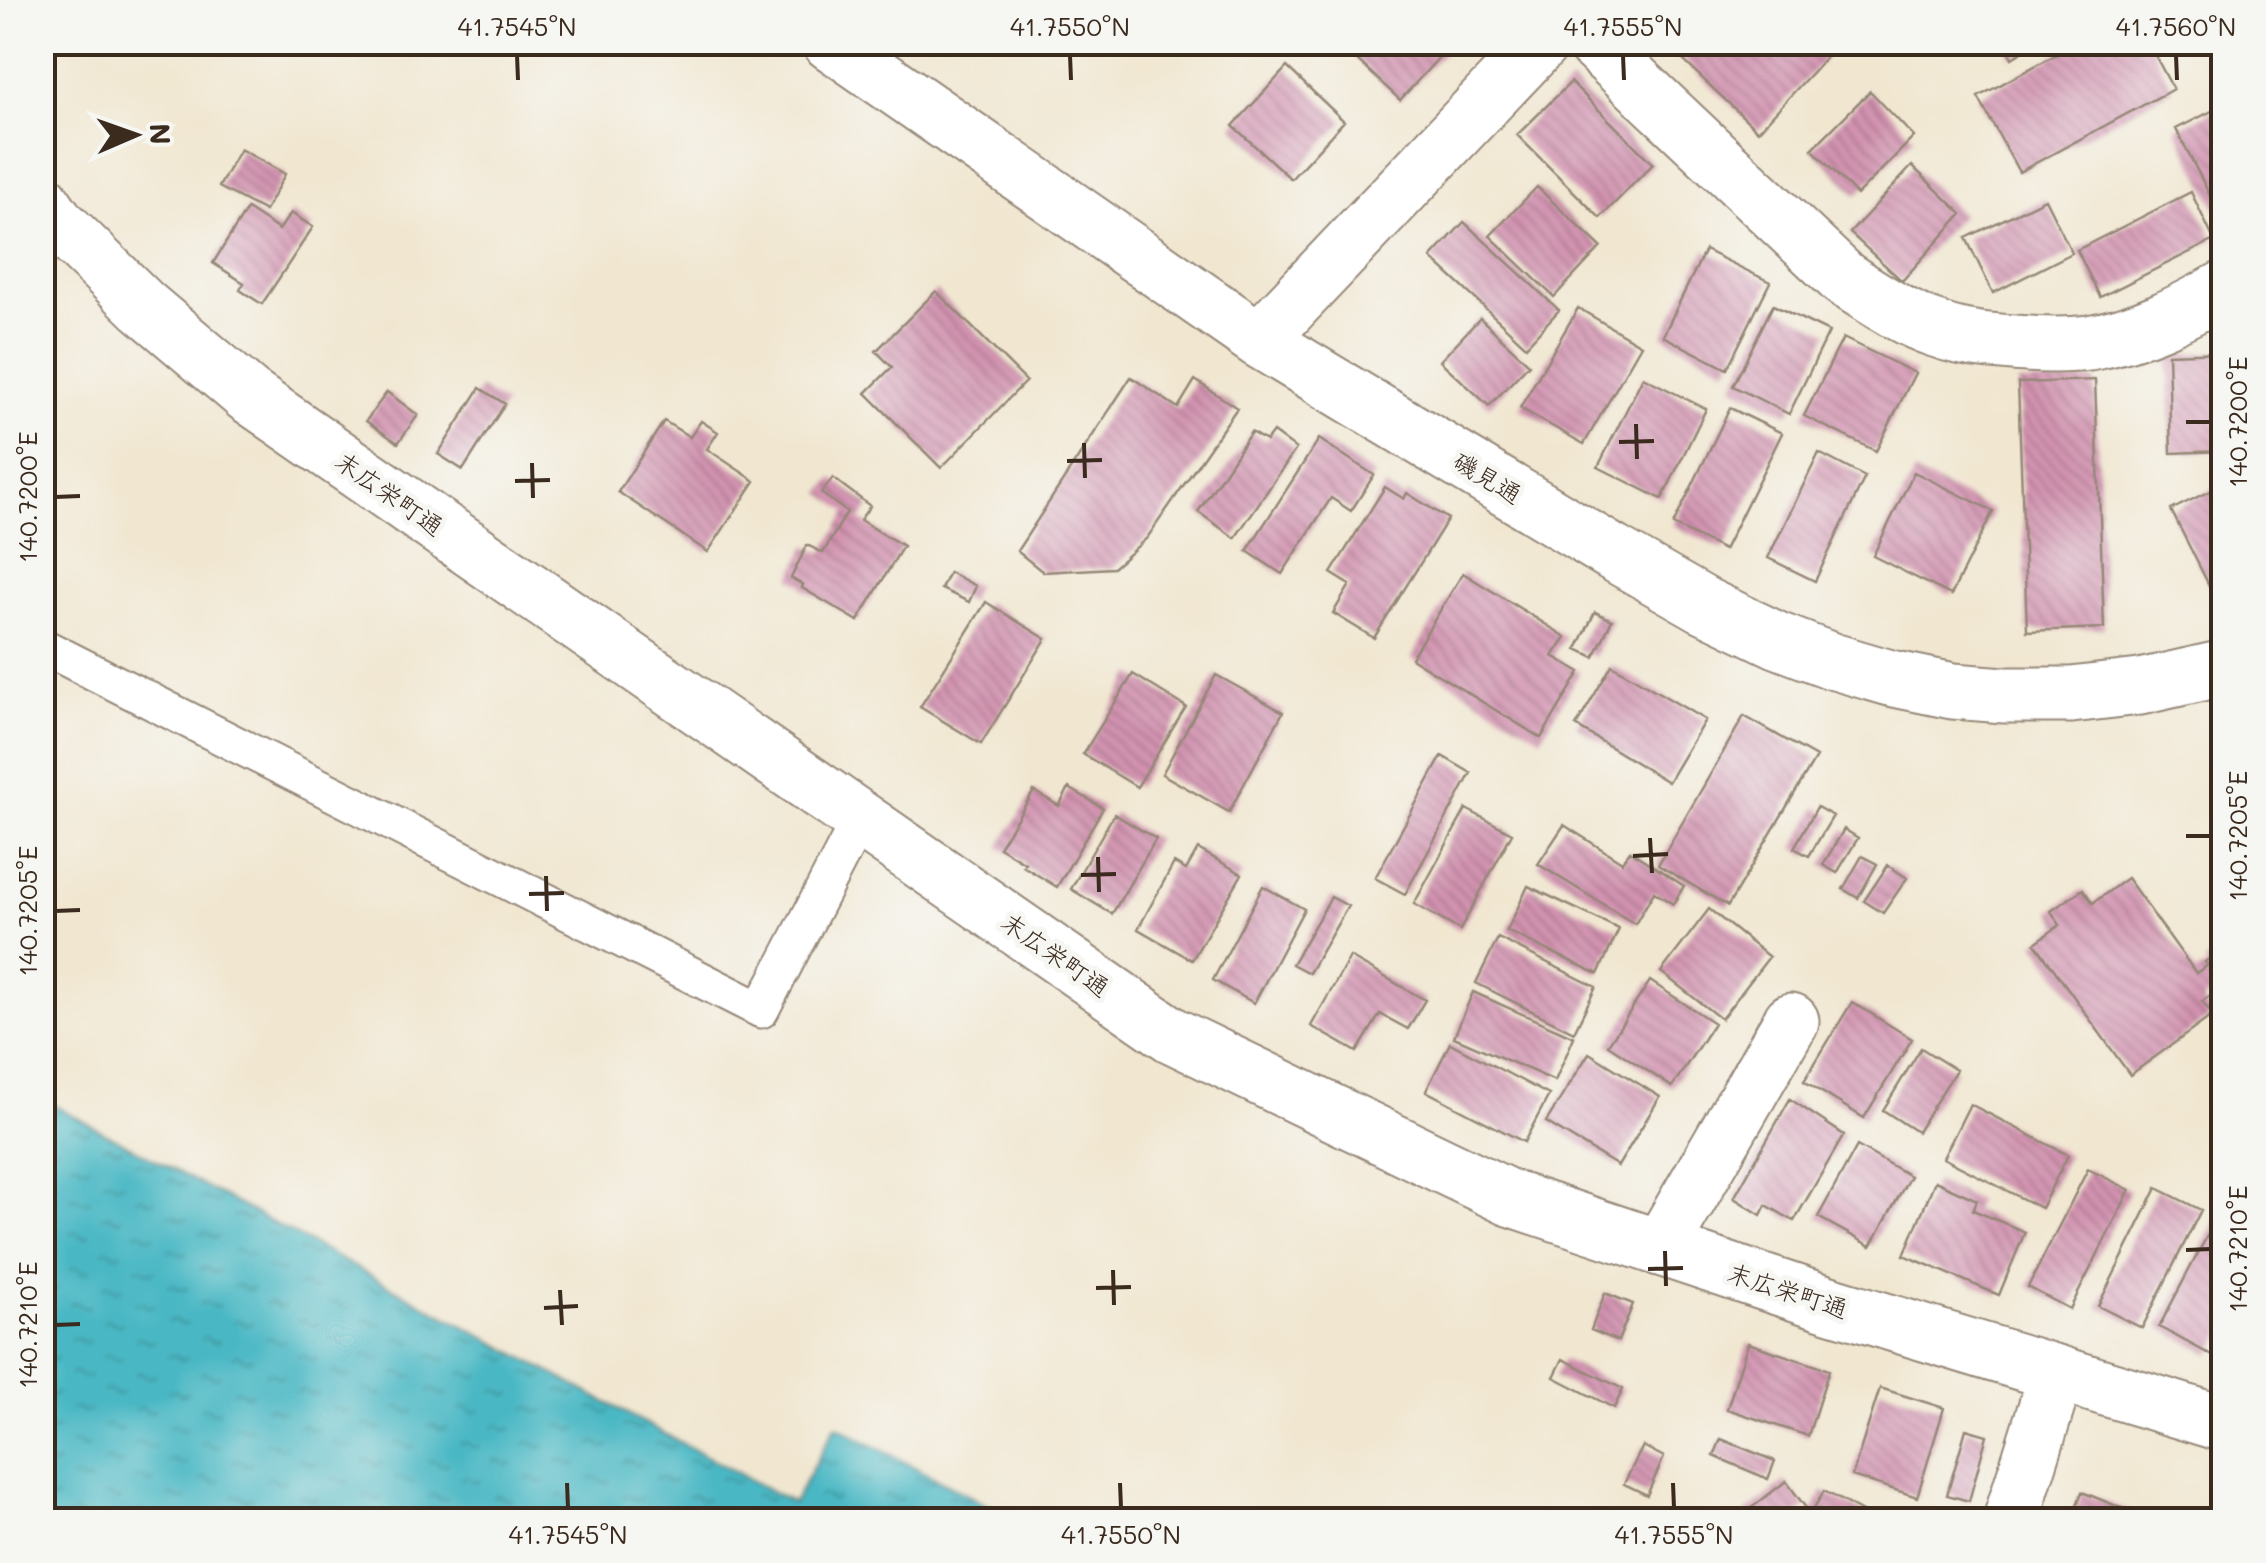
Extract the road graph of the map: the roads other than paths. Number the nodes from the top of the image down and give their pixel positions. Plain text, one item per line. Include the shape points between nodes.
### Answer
1 (830, 42) edge
2 (1542, 42) edge
3 (1594, 42) edge
4 (47, 224) edge
5 (2224, 289) edge
6 (1259, 340) junction
7 (42, 646) edge
8 (2224, 668) edge
9 (860, 819) junction
10 (1790, 1021) dead end
11 (1660, 1248) junction
12 (2057, 1373) junction
13 (2224, 1424) edge
14 (2012, 1520) edge

1 - 6 street, 磯見通
2 - 6 street
3 - 5 street via 1844,279 1937,330 1980,341 2088,343 2185,312
4 - 9 street, 末広栄町通 via 248,395
6 - 8 street, 磯見通 via 1704,605 1832,661 1890,678 2005,695 2071,696
7 - 9 lane via 761,1010
9 - 11 street, 末広栄町通 via 1172,1035 1510,1198
10 - 11 street
11 - 12 street, 末広栄町通
12 - 13 street, 末広栄町通
12 - 14 street

